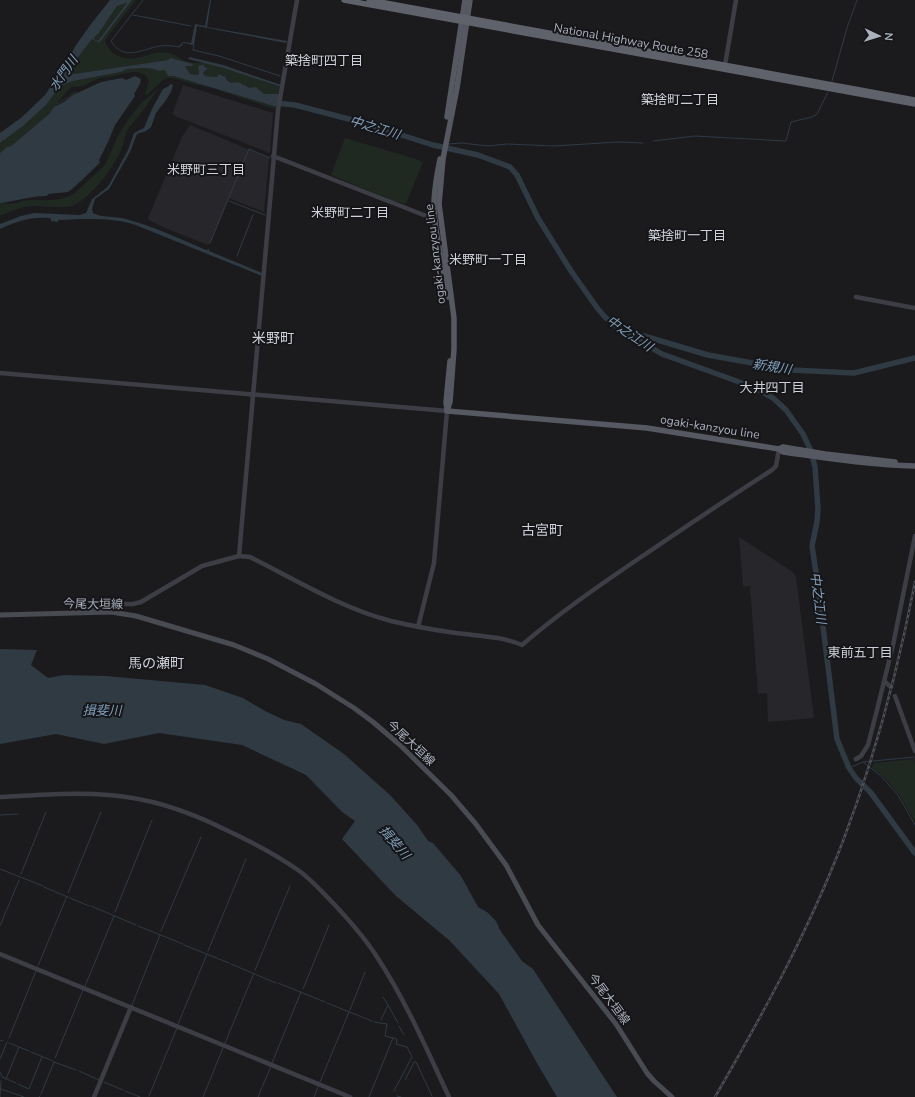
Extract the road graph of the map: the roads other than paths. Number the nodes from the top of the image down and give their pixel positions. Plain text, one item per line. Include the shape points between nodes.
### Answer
1 (297, 0) edge
2 (344, 0) edge
3 (368, 0) edge
4 (465, 0) edge
5 (470, 0) edge
6 (736, 0) edge
7 (464, 20) junction
8 (725, 65) junction
9 (915, 100) edge
10 (915, 104) edge
11 (273, 156) junction
12 (442, 159) junction
13 (434, 219) junction
14 (856, 297) dead end
15 (915, 308) edge
16 (452, 348) junction
17 (0, 373) edge
18 (253, 395) junction
19 (447, 411) junction
20 (779, 449) junction
21 (915, 464) edge
22 (915, 536) edge
23 (239, 556) junction
24 (85, 612) junction
25 (0, 615) edge
26 (418, 627) junction
27 (885, 682) junction
28 (891, 687) dead end
29 (895, 696) dead end
30 (915, 751) edge
31 (856, 759) dead end
32 (0, 797) edge
33 (0, 954) edge
34 (131, 1007) junction
35 (94, 1097) edge
36 (350, 1097) edge
37 (448, 1097) edge
38 (672, 1097) edge

1 - 11 street via 282,82
2 - 7 highway, National Highway Route 258
3 - 7 highway, National Highway Route 258
4 - 7 main road, ogaki-kanzyou line
5 - 7 main road, ogaki-kanzyou line
6 - 8 street
7 - 8 highway, National Highway Route 258
7 - 10 highway, National Highway Route 258
7 - 12 main road, ogaki-kanzyou line
8 - 9 highway, National Highway Route 258
11 - 13 street
11 - 18 street
12 - 13 main road, ogaki-kanzyou line via 436,179
12 - 16 main road, ogaki-kanzyou line via 439,204 454,318
13 - 16 main road, ogaki-kanzyou line via 450,318
14 - 15 street
16 - 19 main road, ogaki-kanzyou line
17 - 18 street
18 - 19 street
18 - 23 street
19 - 20 main road, ogaki-kanzyou line via 647,428
19 - 26 street via 434,563
20 - 21 main road, ogaki-kanzyou line via 783,452 802,452 883,465
20 - 26 street via 776,466 772,470 599,586 545,625 522,646 495,637
22 - 27 street
23 - 24 street via 202,566 141,602 115,604
23 - 26 street via 250,557 350,608
24 - 25 main road, 今尾大垣線
24 - 38 main road, 今尾大垣線 via 130,614 246,650 280,664 316,684 373,722 426,770 475,823 506,865 538,925 616,1024 647,1073
27 - 28 street
27 - 31 street via 868,745
29 - 30 street
32 - 37 street via 108,795 164,805 242,837 299,871 320,889 377,956 403,1000
33 - 34 street
34 - 35 street
34 - 36 street

